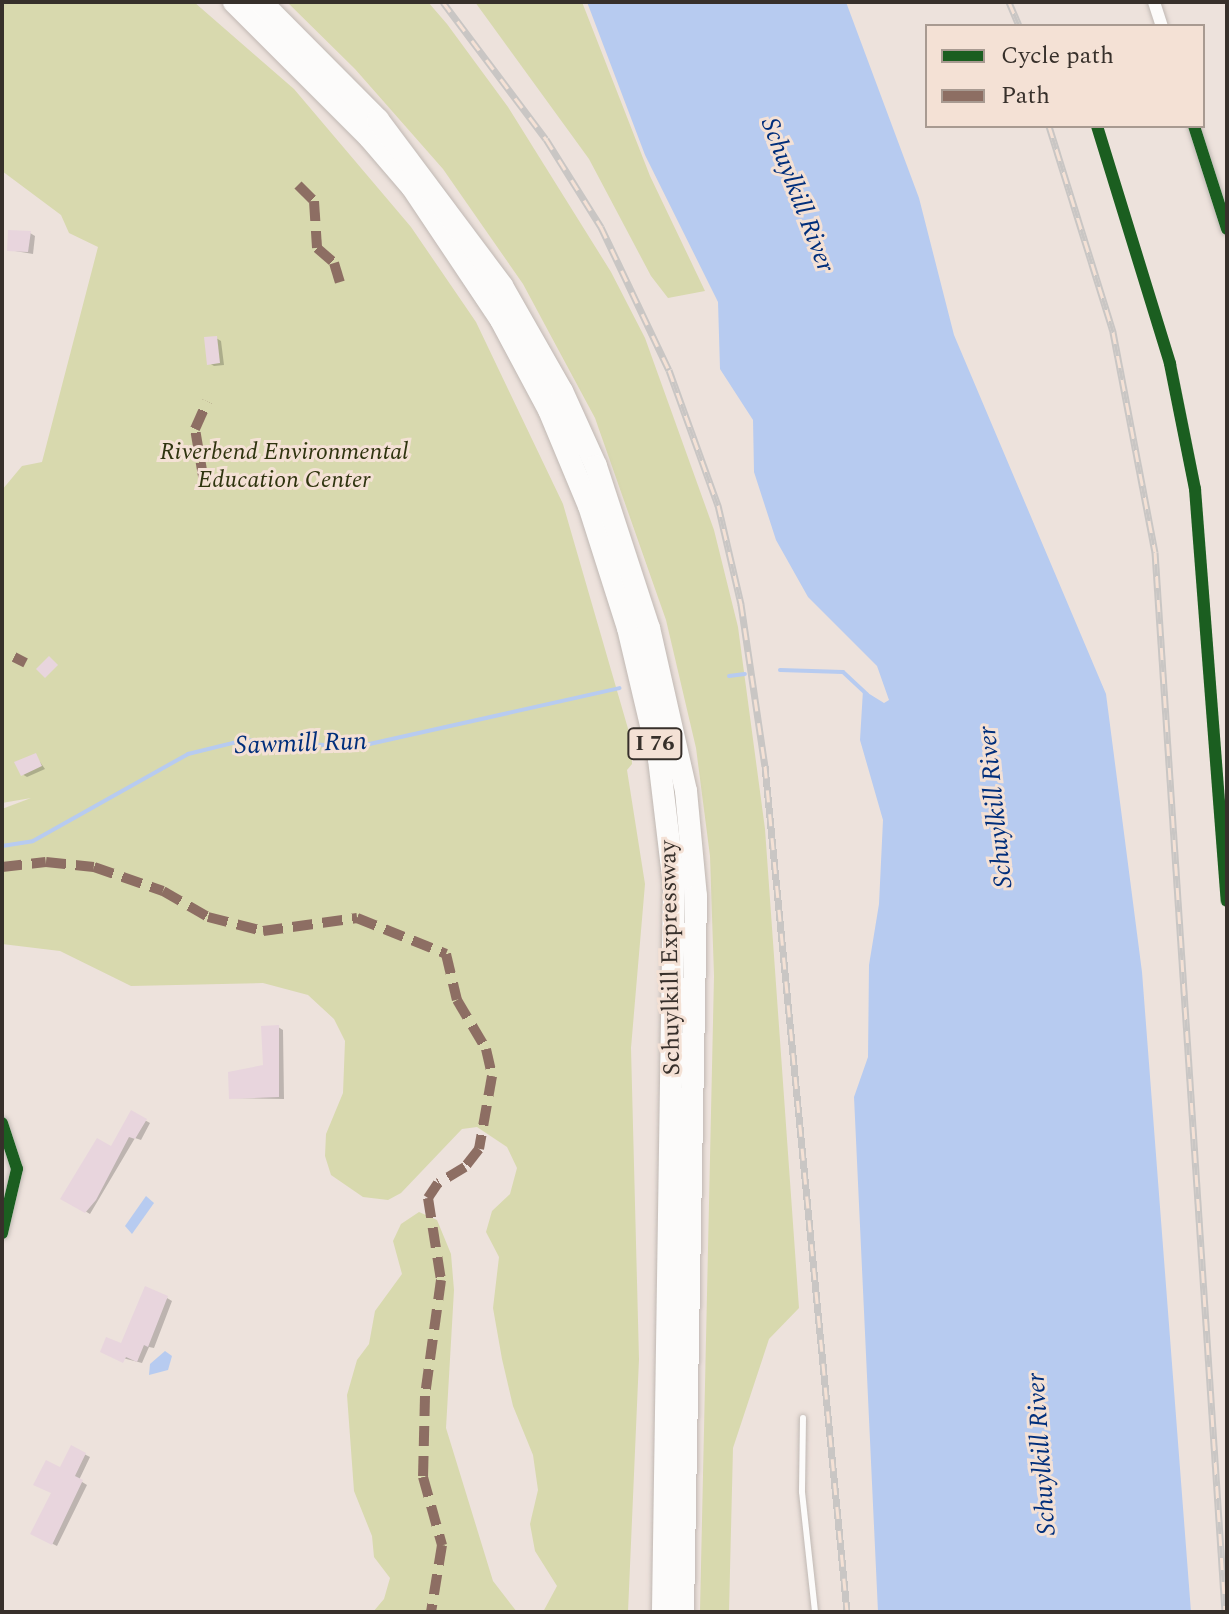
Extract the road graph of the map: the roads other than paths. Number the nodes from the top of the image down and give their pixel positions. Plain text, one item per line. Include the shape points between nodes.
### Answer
1 (234, 2) edge
2 (261, 2) edge
3 (1154, 2) edge
4 (1161, 24) edge
5 (1195, 128) edge
6 (1227, 229) edge
7 (2, 1123) edge
8 (2, 1233) edge
9 (803, 1418) dead end
10 (663, 1612) edge
11 (683, 1612) edge
12 (815, 1612) edge

1 - 10 highway, Schuylkill Expressway / I 76 via 412,187 493,306 549,410 589,506 628,628 661,771 674,885
2 - 11 highway, Schuylkill Expressway / I 76 via 378,120 502,286 562,391 596,466 649,628 686,791 696,896
3 - 4 street
5 - 6 street
7 - 8 street via 17,1169
9 - 12 lane via 802,1492

